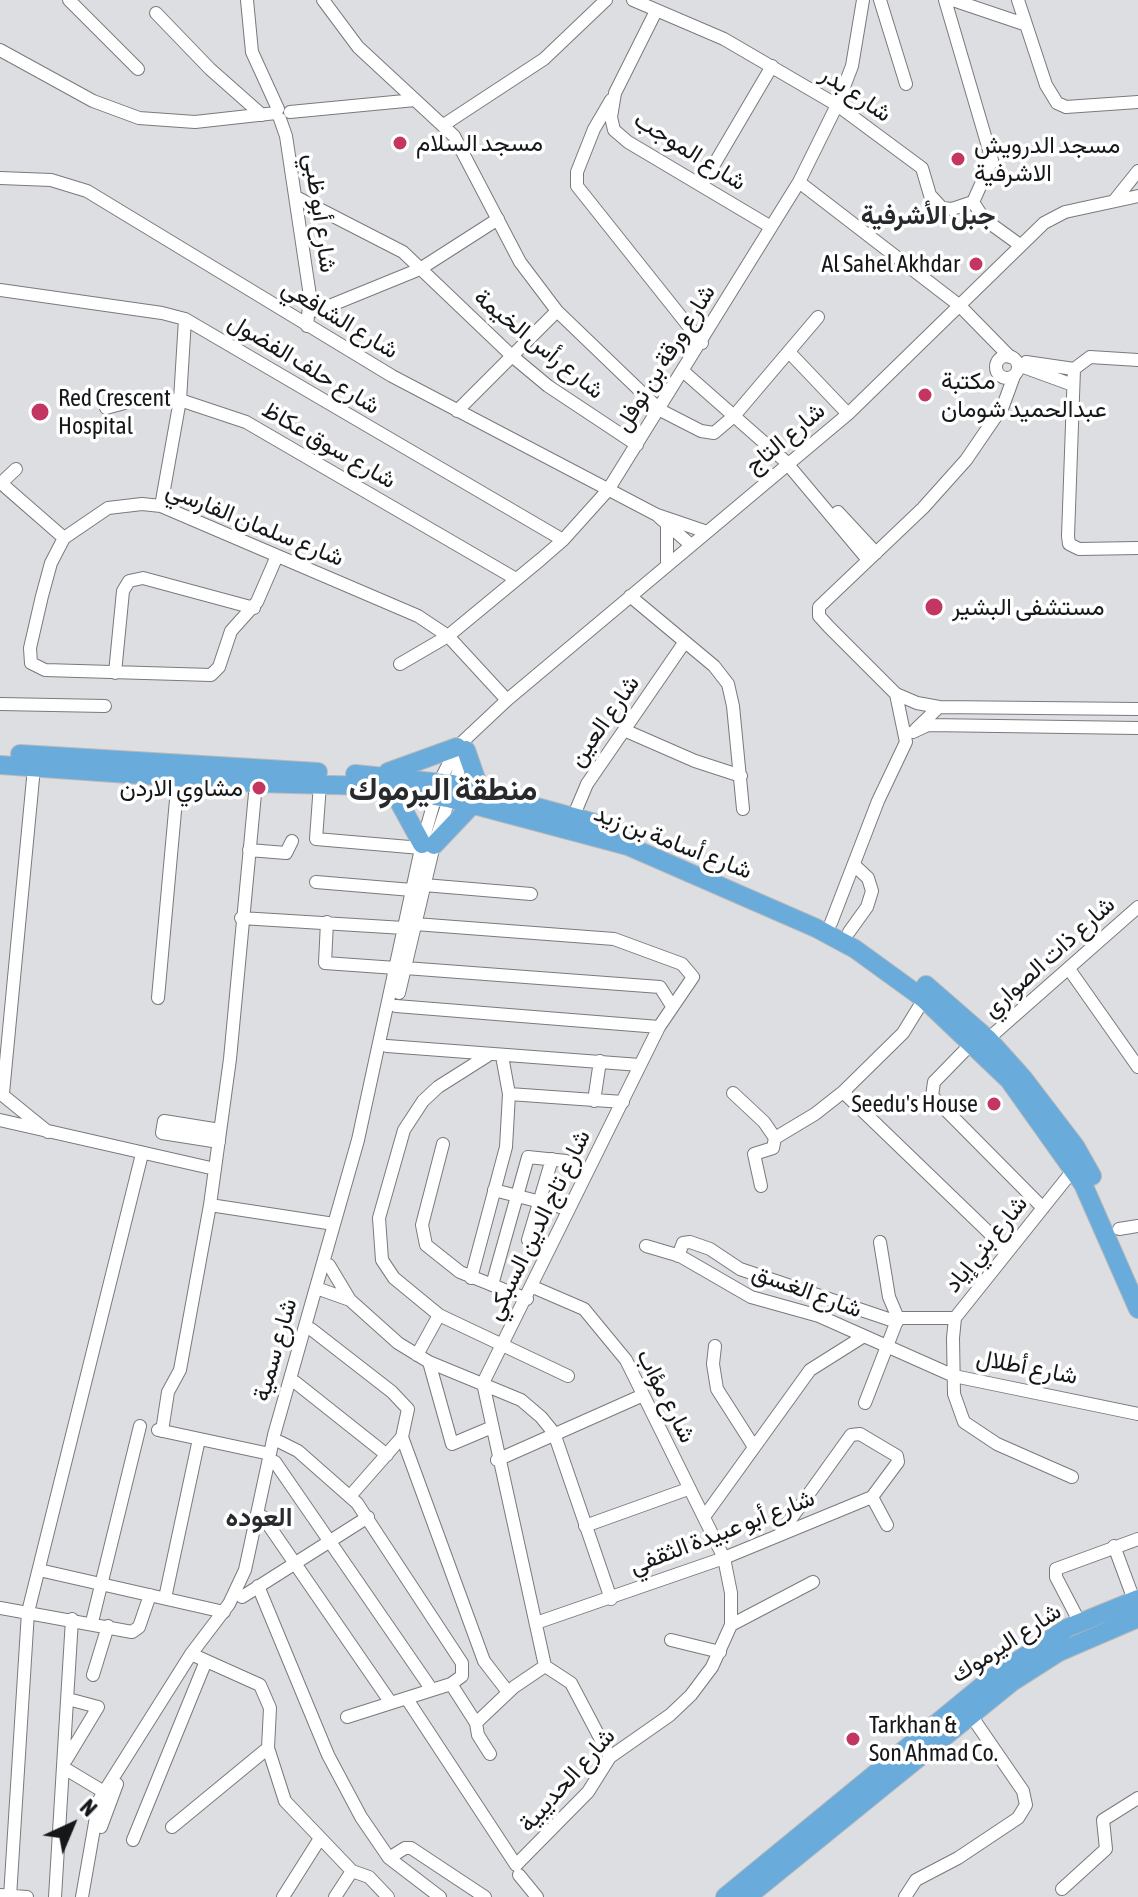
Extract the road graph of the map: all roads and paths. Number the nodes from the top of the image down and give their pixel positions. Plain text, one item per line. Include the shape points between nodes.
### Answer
1 (69, 0) edge
2 (247, 0) edge
3 (323, 0) edge
4 (606, 0) edge
5 (633, 0) edge
6 (863, 0) edge
7 (880, 0) edge
8 (945, 0) edge
9 (953, 0) edge
10 (1018, 0) edge
11 (656, 11) junction
12 (156, 13) dead end
13 (1024, 24) junction
14 (0, 50) edge
15 (772, 66) junction
16 (138, 69) dead end
17 (906, 84) dead end
18 (615, 93) junction
19 (415, 100) junction
20 (1138, 102) edge
21 (837, 105) junction
22 (282, 114) junction
23 (262, 115) junction
24 (445, 124) junction
25 (1138, 171) edge
26 (0, 178) edge
27 (799, 182) junction
28 (702, 185) junction
29 (1138, 196) edge
30 (296, 197) junction
31 (1114, 201) junction
32 (973, 202) junction
33 (498, 219) junction
34 (771, 227) junction
35 (1020, 245) junction
36 (420, 269) junction
37 (0, 290) edge
38 (312, 303) junction
39 (960, 306) junction
40 (557, 311) junction
41 (286, 314) junction
42 (818, 317) dead end
43 (185, 319) junction
44 (307, 326) junction
45 (319, 333) junction
46 (702, 343) junction
47 (789, 352) junction
48 (512, 356) junction
49 (1138, 360) edge
50 (1012, 363) junction
51 (1074, 369) junction
52 (684, 372) junction
53 (1073, 385) junction
54 (180, 400) junction
55 (106, 408) dead end
56 (660, 410) junction
57 (457, 411) junction
58 (848, 414) junction
59 (734, 416) junction
60 (637, 445) junction
61 (788, 463) junction
62 (16, 469) dead end
63 (0, 483) edge
64 (608, 490) junction
65 (161, 506) junction
66 (657, 515) junction
67 (667, 525) junction
68 (707, 532) junction
69 (64, 538) junction
70 (563, 540) junction
71 (691, 545) junction
72 (1138, 548) edge
73 (277, 556) junction
74 (872, 557) junction
75 (667, 564) junction
76 (516, 579) junction
77 (630, 596) junction
78 (254, 608) junction
79 (448, 636) junction
80 (684, 643) junction
81 (400, 664) dead end
82 (115, 673) junction
83 (896, 694) junction
84 (507, 700) junction
85 (0, 704) edge
86 (105, 706) dead end
87 (939, 707) junction
88 (1138, 709) edge
89 (1138, 728) edge
90 (624, 730) junction
91 (910, 737) junction
92 (463, 745) junction
93 (0, 753) edge
94 (0, 765) edge
95 (34, 768) junction
96 (741, 776) junction
97 (178, 778) junction
98 (387, 782) junction
99 (256, 783) junction
100 (320, 784) junction
101 (444, 790) junction
102 (476, 797) junction
103 (743, 809) dead end
104 (571, 822) junction
105 (292, 841) dead end
106 (426, 846) junction
107 (249, 850) junction
108 (854, 865) junction
109 (316, 882) dead end
110 (418, 888) junction
111 (531, 894) dead end
112 (1138, 907) edge
113 (241, 918) junction
114 (327, 922) junction
115 (831, 923) junction
116 (410, 926) junction
117 (849, 932) junction
118 (400, 968) junction
119 (1069, 969) junction
120 (158, 998) dead end
121 (924, 999) junction
122 (396, 1006) junction
123 (672, 1006) junction
124 (659, 1027) junction
125 (980, 1040) junction
126 (387, 1046) junction
127 (487, 1056) junction
128 (502, 1056) junction
129 (600, 1061) junction
130 (640, 1065) junction
131 (1138, 1067) edge
132 (843, 1092) junction
133 (1, 1093) edge
134 (733, 1093) dead end
135 (509, 1094) junction
136 (594, 1101) junction
137 (623, 1102) junction
138 (0, 1120) edge
139 (50, 1134) junction
140 (775, 1138) junction
141 (443, 1144) dead end
142 (142, 1154) junction
143 (552, 1159) junction
144 (215, 1169) junction
145 (1074, 1169) junction
146 (585, 1177) junction
147 (761, 1186) dead end
148 (494, 1190) junction
149 (517, 1196) junction
150 (540, 1202) junction
151 (210, 1205) junction
152 (1043, 1208) junction
153 (568, 1209) junction
154 (334, 1224) junction
155 (1138, 1226) edge
156 (1119, 1229) junction
157 (528, 1240) dead end
158 (880, 1242) dead end
159 (646, 1246) dead end
160 (1008, 1251) junction
161 (678, 1256) junction
162 (329, 1265) junction
163 (1138, 1276) edge
164 (471, 1278) junction
165 (492, 1285) junction
166 (322, 1290) junction
167 (530, 1293) junction
168 (350, 1300) junction
169 (1138, 1309) edge
170 (439, 1315) junction
171 (955, 1318) junction
172 (897, 1320) junction
173 (311, 1329) junction
174 (864, 1336) junction
175 (504, 1346) junction
176 (715, 1346) dead end
177 (888, 1348) junction
178 (417, 1355) junction
179 (429, 1362) junction
180 (568, 1376) dead end
181 (954, 1376) junction
182 (295, 1382) junction
183 (483, 1383) junction
184 (641, 1396) junction
185 (1093, 1402) junction
186 (865, 1403) dead end
187 (1138, 1406) edge
188 (1138, 1414) edge
189 (140, 1426) dead end
190 (490, 1428) junction
191 (554, 1433) junction
192 (402, 1437) junction
193 (199, 1439) junction
194 (280, 1442) junction
195 (754, 1447) junction
196 (387, 1455) junction
197 (273, 1458) junction
198 (497, 1460) junction
199 (1072, 1477) dead end
200 (688, 1489) junction
201 (351, 1495) junction
202 (872, 1497) junction
203 (263, 1517) junction
204 (368, 1517) junction
205 (704, 1517) junction
206 (887, 1525) dead end
207 (585, 1526) junction
208 (780, 1534) junction
209 (1138, 1539) edge
210 (331, 1541) junction
211 (1114, 1546) junction
212 (724, 1558) junction
213 (297, 1563) junction
214 (39, 1570) junction
215 (813, 1582) dead end
216 (103, 1584) junction
217 (258, 1586) junction
218 (150, 1595) junction
219 (242, 1597) junction
220 (165, 1598) junction
221 (611, 1599) junction
222 (1137, 1606) edge
223 (0, 1608) edge
224 (28, 1612) junction
225 (224, 1612) junction
226 (72, 1619) junction
227 (92, 1622) junction
228 (536, 1623) junction
229 (1080, 1623) junction
230 (731, 1625) junction
231 (108, 1626) junction
232 (671, 1640) dead end
233 (720, 1652) junction
234 (198, 1658) junction
235 (545, 1666) junction
236 (93, 1675) dead end
237 (451, 1684) junction
238 (432, 1690) junction
239 (508, 1692) junction
240 (68, 1699) junction
241 (407, 1699) junction
242 (391, 1703) junction
243 (970, 1714) junction
244 (347, 1717) dead end
245 (948, 1722) junction
246 (476, 1723) junction
247 (268, 1748) junction
248 (490, 1754) dead end
249 (610, 1757) junction
250 (64, 1766) junction
251 (104, 1792) junction
252 (1138, 1798) edge
253 (172, 1827) dead end
254 (133, 1840) dead end
255 (319, 1840) junction
256 (389, 1858) junction
257 (352, 1871) junction
258 (519, 1875) dead end
259 (1062, 1889) dead end
260 (7, 1896) edge
261 (27, 1897) edge
262 (55, 1897) edge
263 (82, 1897) edge
264 (90, 1897) edge
265 (283, 1897) edge
266 (335, 1897) edge
267 (388, 1897) edge
268 (440, 1897) edge
269 (485, 1897) edge
270 (537, 1897) edge
271 (725, 1897) edge
272 (747, 1897) edge
273 (905, 1897) edge

1 - 16 street
2 - 22 street, شارع أبو ظبي via 252,52
3 - 19 street via 358,47
4 - 24 street via 544,59
5 - 11 street, شارع بدر
6 - 21 street, شارع ورقة بن نوفل via 852,66
7 - 17 street
8 - 32 street via 992,160
9 - 13 street
10 - 13 street
11 - 15 street, شارع بدر
11 - 18 street, شارع الموجب
12 - 23 street
13 - 20 street via 1057,103 1066,107
14 - 23 street via 93,101 139,118 195,122
15 - 21 street, شارع بدر
15 - 28 street
18 - 28 street, شارع الموجب via 611,117 619,136
18 - 46 street via 594,129 577,172 577,186
19 - 22 street
19 - 24 street
21 - 27 street, شارع ورقة بن نوفل
21 - 32 street, شارع بدر via 922,168 930,195 942,208
22 - 23 street
22 - 30 street, شارع أبو ظبي
24 - 33 street
25 - 31 street
26 - 41 street, شارع الشافعي via 51,180 87,191
27 - 34 street, شارع ورقة بن نوفل
27 - 39 street
28 - 34 street, شارع الموجب
29 - 31 street, شارع التاج
30 - 36 street, شارع رأس الخيمة via 388,242
30 - 38 street, شارع أبو ظبي
31 - 35 street, شارع التاج via 1056,216
32 - 35 street via 984,219
33 - 36 street
33 - 40 street via 520,262
34 - 46 street, شارع ورقة بن نوفل
35 - 39 street, شارع التاج
36 - 38 street
36 - 48 street, شارع رأس الخيمة
37 - 43 street, شارع حلف الفضول
38 - 41 street
38 - 44 street, شارع أبو ظبي
38 - 45 street, شارع أبو ظبي
39 - 50 street
39 - 58 street, شارع التاج
40 - 48 street
40 - 56 street
41 - 44 street, شارع الشافعي
42 - 47 street
43 - 54 street
43 - 70 street, شارع حلف الفضول
44 - 45 street, شارع الشافعي
45 - 57 street, شارع الشافعي
46 - 52 street, شارع ورقة بن نوفل
47 - 58 street
47 - 59 street
48 - 57 street
48 - 60 street, شارع رأس الخيمة
49 - 51 street via 1090,357
50 - 51 street
50 - 53 street
50 - 74 street via 1003,406 985,436
51 - 53 street
52 - 56 street, شارع ورقة بن نوفل
52 - 59 street
53 - 72 street via 1069,544 1079,549
54 - 55 street, شارع سوق عكاظ via 136,400
54 - 65 street
54 - 76 street, شارع سوق عكاظ via 264,430
56 - 59 street via 709,434
56 - 60 street, شارع ورقة بن نوفل
57 - 64 street, شارع الشافعي
58 - 61 street, شارع التاج
59 - 61 street
60 - 64 street, شارع ورقة بن نوفل
61 - 68 street, شارع التاج
61 - 74 street
62 - 63 street
63 - 69 street
64 - 66 street, شارع الشافعي
64 - 70 street, شارع ورقة بن نوفل
65 - 69 street, شارع سلمان الفارسي via 108,508
65 - 73 street, شارع سلمان الفارسي
66 - 67 street, شارع الشافعي
66 - 68 street, شارع الشافعي
67 - 71 street, شارع الشافعي
67 - 75 street
68 - 71 street, شارع التاج
69 - 82 street via 42,596 31,663 45,670
70 - 76 street, شارع ورقة بن نوفل
71 - 75 street, شارع التاج
73 - 78 street
73 - 79 street, شارع سلمان الفارسي via 418,616
74 - 83 street via 825,599 819,616
75 - 77 street, شارع التاج
76 - 79 street, شارع ورقة بن نوفل
77 - 80 street
77 - 84 street, شارع التاج
78 - 82 street via 231,631 211,675
78 - 82 street via 135,578 123,591
79 - 81 street, شارع ورقة بن نوفل
79 - 84 street, شارع سلمان الفارسي
80 - 90 street, شارع العين
80 - 96 street via 728,684
83 - 87 street
83 - 91 street
84 - 92 street, شارع التاج
85 - 86 street
87 - 88 street
87 - 91 street
89 - 91 street via 928,725
90 - 96 street
90 - 104 street, شارع العين via 587,784
91 - 108 street
92 - 98 highway
92 - 101 street, شارع التاج
92 - 102 highway
93 - 98 highway, شارع أسامة بن زيد
94 - 95 highway, شارع أسامة بن زيد
95 - 97 highway, شارع أسامة بن زيد
95 - 133 street
96 - 103 street
97 - 99 highway, شارع أسامة بن زيد
97 - 120 street
98 - 100 highway, شارع أسامة بن زيد
98 - 101 highway, شارع أسامة بن زيد
98 - 106 highway
99 - 100 highway, شارع أسامة بن زيد
99 - 107 street
100 - 106 street via 316,839
101 - 102 highway, شارع أسامة بن زيد
101 - 106 street, شارع سمية
102 - 104 highway, شارع أسامة بن زيد
102 - 106 highway
104 - 115 highway, شارع أسامة بن زيد via 709,866
104 - 121 highway, شارع أسامة بن زيد via 816,928
105 - 107 street via 286,853
106 - 110 street, شارع سمية
107 - 113 street
108 - 115 street
108 - 117 street via 868,878 871,900
109 - 110 street
110 - 111 street
110 - 116 street, شارع سمية
112 - 119 street, شارع ذات الصواري
113 - 114 street
113 - 144 street
114 - 116 street
114 - 118 street via 325,963
115 - 117 highway, شارع أسامة بن زيد
116 - 118 street, شارع سمية
116 - 123 street, شارع تاج الدين السبكي via 617,940 688,968 691,983
117 - 125 highway, شارع أسامة بن زيد via 922,983
118 - 122 street, شارع سمية
118 - 123 street via 660,987
118 - 154 street, شارع سمية
119 - 125 street, شارع ذات الصواري
119 - 131 street
121 - 125 highway, شارع أسامة بن زيد
121 - 132 street via 903,1033
122 - 124 street
122 - 126 street, شارع سمية
123 - 124 street, شارع تاج الدين السبكي
124 - 130 street, شارع تاج الدين السبكي
125 - 145 highway, شارع أسامة بن زيد
125 - 152 street, شارع ذات الصواري via 934,1082 932,1096
125 - 156 highway, شارع أسامة بن زيد via 1040,1099 1075,1146
126 - 127 street
126 - 162 street, شارع سمية
127 - 128 street
127 - 170 street via 438,1087 413,1114 397,1150 379,1218 378,1244 387,1271
128 - 129 street
128 - 135 street
129 - 130 street
129 - 136 street
130 - 137 street, شارع تاج الدين السبكي
132 - 140 street
132 - 160 street
133 - 139 street
134 - 140 street
135 - 136 street
135 - 148 street via 506,1147
136 - 137 street
137 - 146 street, شارع تاج الدين السبكي
138 - 139 street
139 - 142 street
140 - 147 street via 773,1148 754,1154
141 - 164 street, شارع مؤاب via 422,1231 431,1252
142 - 144 street
142 - 214 street
143 - 146 street via 571,1163
143 - 149 street via 528,1157
143 - 150 street
144 - 151 street
145 - 152 street, شارع بني إياد
145 - 169 highway, شارع أسامة بن زيد
146 - 153 street, شارع تاج الدين السبكي
148 - 149 street
148 - 164 street
149 - 150 street
149 - 165 street
150 - 153 street
150 - 157 street
151 - 154 street
151 - 193 street via 180,1370 168,1392 160,1431
152 - 160 street, شارع بني إياد
153 - 167 street, شارع تاج الدين السبكي
154 - 197 street, شارع سمية
155 - 156 street
156 - 163 highway, شارع أسامة بن زيد
158 - 172 street
159 - 161 street, شارع الغسق
160 - 171 street, شارع بني إياد
161 - 172 street via 683,1243 690,1242 740,1269
161 - 174 street, شارع الغسق via 751,1297 819,1316
162 - 166 street, شارع سمية
162 - 168 street
164 - 165 street, شارع مؤاب
165 - 167 street, شارع مؤاب
166 - 168 street
166 - 173 street, شارع سمية
167 - 175 street, شارع تاج الدين السبكي
167 - 184 street, شارع مؤاب via 566,1298 593,1317 626,1360
168 - 178 street
170 - 175 street
170 - 178 street
171 - 172 street
171 - 181 street, شارع بني إياد
172 - 177 street
173 - 182 street, شارع سمية
173 - 192 street via 401,1399 409,1413
174 - 177 street, شارع الغسق
174 - 195 street via 810,1370
175 - 180 street
175 - 183 street, شارع تاج الدين السبكي
176 - 195 street via 717,1389
177 - 181 street, شارع الغسق
177 - 186 street
178 - 179 street
179 - 183 street
179 - 190 street via 452,1444
181 - 185 street, شارع أطلال
181 - 199 street, شارع بني إياد via 956,1405 970,1429
182 - 194 street, شارع سمية
182 - 196 street
183 - 190 street
183 - 191 street via 528,1403
184 - 191 street
184 - 200 street, شارع مؤاب
185 - 187 street, شارع أطلال
185 - 188 street, شارع أطلال
189 - 216 street
190 - 198 street
191 - 198 street
191 - 207 street
192 - 196 street
192 - 239 street via 486,1664
193 - 197 street
193 - 220 street
194 - 197 street, شارع سمية
194 - 201 street
195 - 205 street
196 - 201 street
197 - 203 street, شارع سمية
197 - 210 street
197 - 225 street, شارع سمية via 245,1570
198 - 228 street
200 - 205 street, شارع مؤاب
200 - 207 street
201 - 204 street
202 - 206 street
202 - 208 street, شارع أبو عبيدة الثقفي
202 - 208 street via 898,1462 894,1453 860,1434 851,1435
203 - 213 street
203 - 219 street, شارع سمية
204 - 210 street
204 - 237 street via 462,1663 464,1673
205 - 212 street, شارع مؤاب
207 - 221 street
208 - 212 street, شارع أبو عبيدة الثقفي
209 - 211 street
210 - 213 street
210 - 238 street
211 - 222 street
211 - 229 street via 1056,1569
212 - 221 street, شارع أبو عبيدة الثقفي
212 - 230 street, شارع الحديبية
213 - 217 street
213 - 242 street
214 - 216 street
214 - 224 street
215 - 230 street
216 - 218 street
216 - 227 street
217 - 219 street
217 - 256 street via 328,1755
218 - 220 street
218 - 231 street via 136,1630
219 - 234 street, شارع سمية
220 - 225 street
221 - 228 street, شارع أبو عبيدة الثقفي
222 - 229 highway, شارع اليرموك
222 - 243 highway, شارع اليرموك
223 - 224 street
224 - 226 street
224 - 260 street
225 - 234 street, شارع سمية
226 - 227 street
226 - 240 street
227 - 231 street
228 - 235 street
229 - 245 highway, شارع اليرموك via 1035,1648
230 - 233 street, شارع الحديبية
231 - 236 street
232 - 233 street
233 - 249 street, شارع الحديبية via 682,1704
234 - 247 street via 260,1685 270,1708
234 - 251 street, شارع سمية
234 - 254 street
234 - 264 street, شارع سمية via 103,1814
235 - 239 street
235 - 249 street via 571,1683
237 - 238 street
237 - 246 street
238 - 241 street
239 - 246 street
240 - 250 street
240 - 250 street via 98,1707
241 - 242 street
241 - 249 street, شارع الحديبية via 516,1865 588,1792
242 - 244 street
243 - 245 highway, شارع اليرموك
243 - 273 street via 1023,1791 1026,1805 1018,1818 916,1880
245 - 271 highway, شارع اليرموك
245 - 272 highway, شارع اليرموك
246 - 248 street
247 - 253 street
247 - 255 street via 285,1801
250 - 251 street
250 - 262 street
251 - 263 street, شارع سمية via 93,1822
252 - 259 street via 1103,1820 1106,1849
255 - 257 street
255 - 265 street
256 - 268 street
256 - 269 street via 411,1848
257 - 266 street
257 - 267 street via 369,1877
258 - 270 street
260 - 261 street

